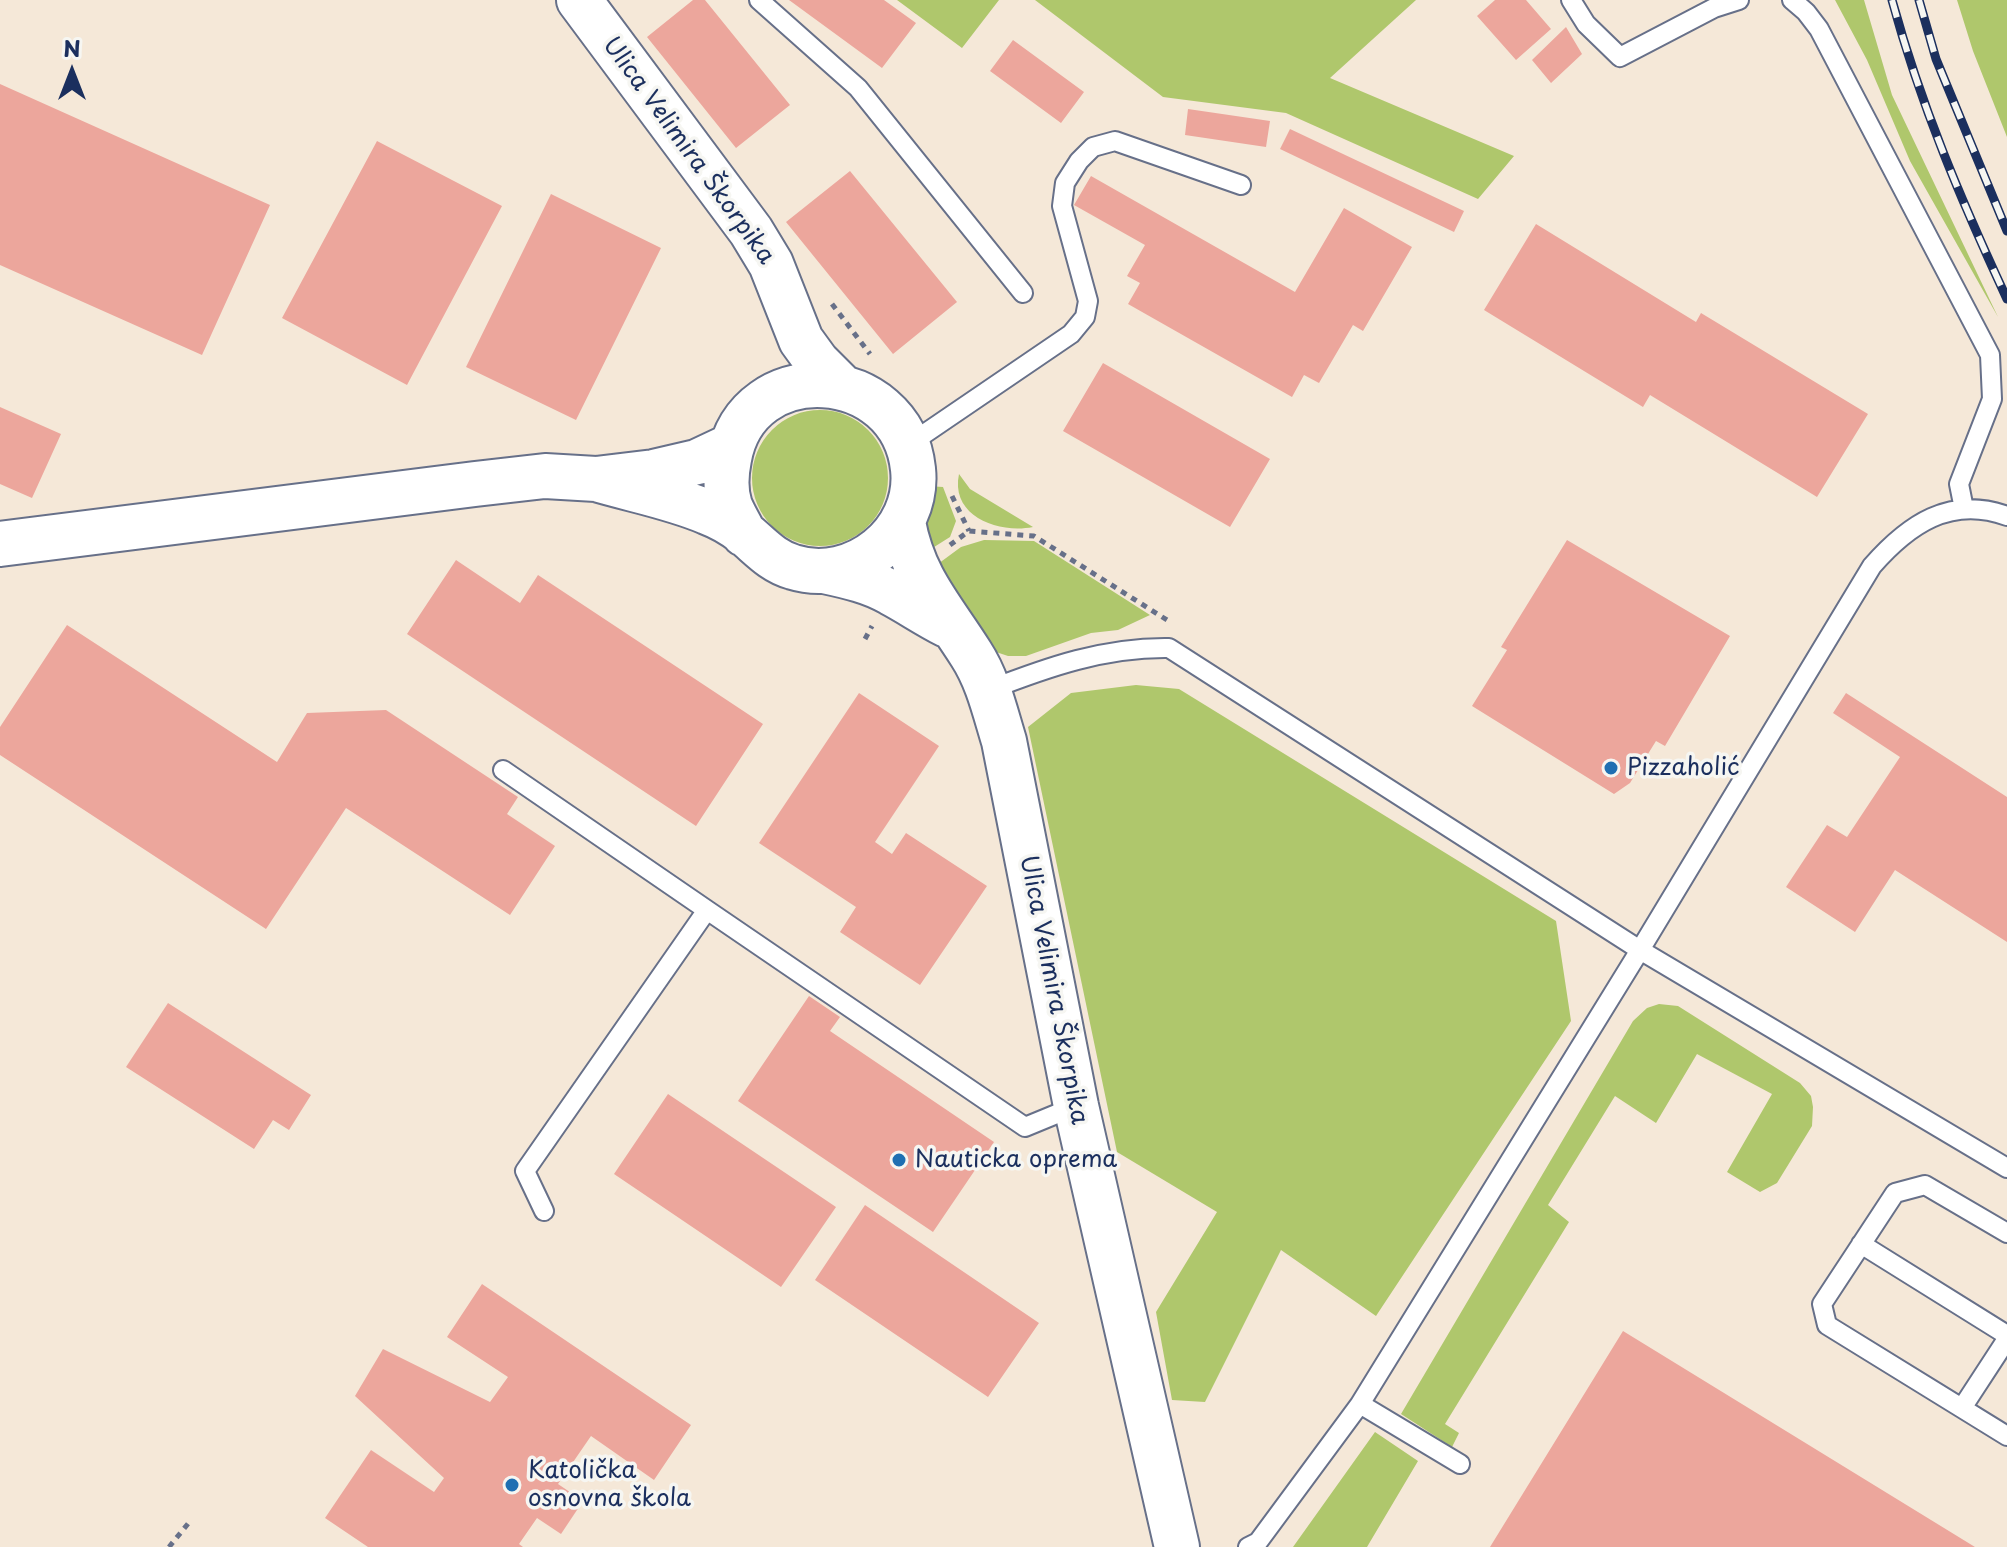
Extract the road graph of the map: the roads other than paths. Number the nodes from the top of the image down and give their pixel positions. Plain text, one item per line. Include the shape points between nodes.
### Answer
1 (579, 0) edge
2 (759, 0) edge
3 (1571, 0) edge
4 (1739, 0) edge
5 (1792, 0) edge
6 (1241, 185) dead end
7 (1023, 293) dead end
8 (786, 307) junction
9 (841, 386) junction
10 (767, 399) junction
11 (908, 445) junction
12 (731, 446) junction
13 (596, 479) junction
14 (1964, 509) junction
15 (2007, 516) edge
16 (903, 522) junction
17 (744, 534) junction
18 (0, 544) edge
19 (824, 571) junction
20 (953, 628) junction
21 (988, 690) junction
22 (503, 770) dead end
23 (707, 910) junction
24 (1640, 950) junction
25 (1076, 1106) junction
26 (2007, 1168) edge
27 (544, 1211) dead end
28 (2007, 1233) edge
29 (1861, 1244) junction
30 (2007, 1337) edge
31 (1360, 1404) junction
32 (1962, 1408) junction
33 (2007, 1436) edge
34 (1460, 1464) dead end
35 (1177, 1547) edge
36 (1248, 1547) edge

1 - 8 street, Ulica Velimira Škorpika via 751,231 771,264
2 - 7 lane via 858,88
3 - 4 lane via 1586,24 1620,57
5 - 14 lane via 1819,29 1990,355 1992,399 1959,484
6 - 11 lane via 1115,141 1093,147 1065,183 1062,206 1088,301 1085,317 1071,334
8 - 9 street via 801,340
8 - 10 street via 785,346
9 - 10 street via 816,383
9 - 11 street via 870,398 893,418
10 - 12 street via 745,420
11 - 16 street via 914,471
12 - 13 street via 697,462
12 - 17 street via 725,476 730,506
13 - 17 street via 693,506
13 - 18 street via 545,476
14 - 15 lane
14 - 24 lane via 1919,522 1872,566
16 - 19 street via 883,547 856,564
16 - 20 street, Ulica Velimira Škorpika via 916,569
17 - 19 street via 766,555 794,568
19 - 20 street via 890,592
20 - 21 street, Ulica Velimira Škorpika
21 - 24 lane via 1091,654 1169,648
21 - 25 street, Ulica Velimira Škorpika via 1004,741
22 - 23 lane
23 - 25 lane via 1025,1127
23 - 27 lane via 525,1171
24 - 26 lane
24 - 31 lane
25 - 35 street, Ulica Velimira Škorpika
28 - 29 lane via 1925,1185 1895,1193
29 - 30 lane
29 - 32 lane via 1822,1304 1827,1325
30 - 32 lane
31 - 34 lane
31 - 36 lane via 1258,1542
32 - 33 lane

